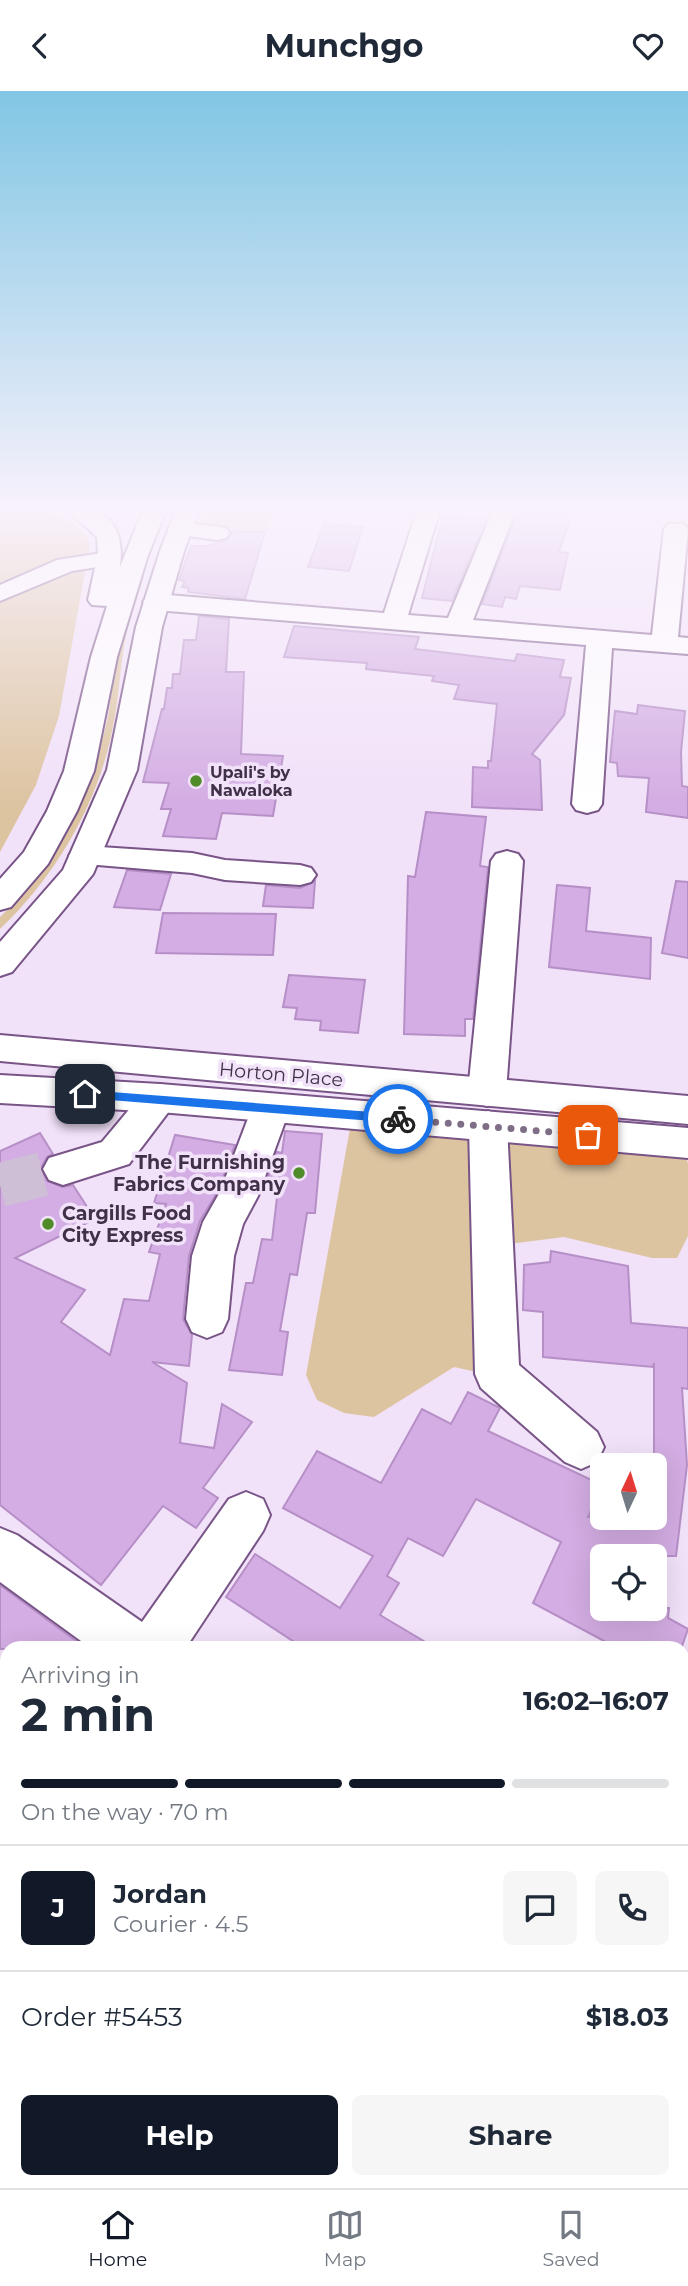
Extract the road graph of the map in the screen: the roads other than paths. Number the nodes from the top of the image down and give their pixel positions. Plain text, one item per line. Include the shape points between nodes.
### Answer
1 (99, 608) edge
2 (121, 608) edge
3 (154, 608) edge
4 (233, 608) edge
5 (398, 608) edge
6 (465, 608) edge
7 (676, 608) edge
8 (394, 620) junction
9 (458, 626) junction
10 (600, 638) junction
11 (676, 645) edge
12 (104, 657) junction
13 (587, 804) dead end
14 (85, 856) junction
15 (507, 861) dead end
16 (300, 875) dead end
17 (0, 899) edge
18 (0, 964) edge
19 (0, 1048) edge
20 (0, 1089) edge
21 (160, 1098) junction
22 (271, 1108) junction
23 (487, 1109) junction
24 (688, 1110) edge
25 (688, 1143) edge
26 (63, 1169) tunnel mouth
27 (207, 1319) dead end
28 (581, 1447) dead end
29 (246, 1515) dead end
30 (0, 1552) edge
31 (125, 1641) edge
32 (159, 1641) edge

1 - 12 main road via 96,629
2 - 12 main road
3 - 14 main road via 122,770
4 - 8 main road
5 - 8 main road
6 - 9 main road
7 - 11 main road
8 - 9 main road
9 - 10 main road
10 - 11 main road
10 - 13 main road
12 - 17 main road via 79,771 62,811 37,857
14 - 16 main road
14 - 18 main road via 77,874
15 - 23 main road
19 - 23 main road, Horton Place
20 - 21 main road, Horton Place
21 - 22 main road, Horton Place
21 - 26 main road via 115,1153
22 - 23 main road, Horton Place
22 - 27 main road via 238,1196 223,1222 213,1257
23 - 24 main road, Horton Place
23 - 25 main road, Horton Place
23 - 28 main road via 497,1374
29 - 32 main road
30 - 31 main road

